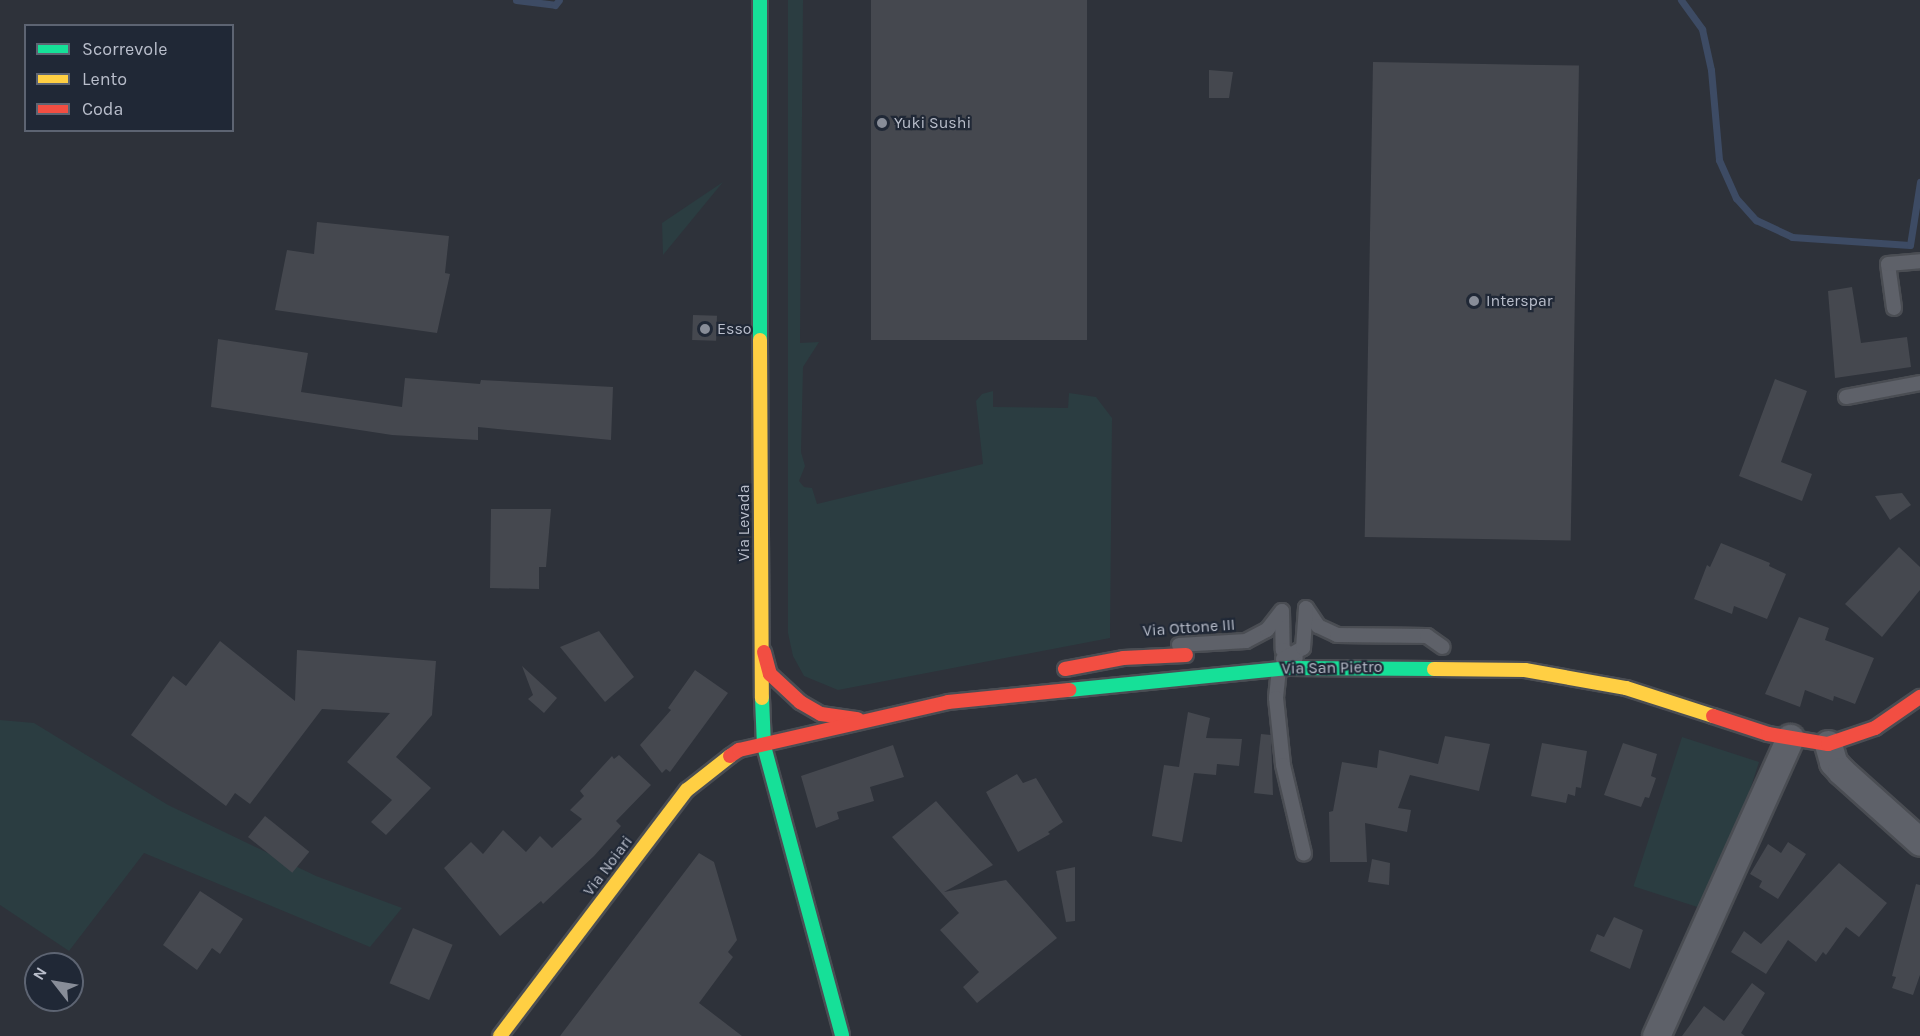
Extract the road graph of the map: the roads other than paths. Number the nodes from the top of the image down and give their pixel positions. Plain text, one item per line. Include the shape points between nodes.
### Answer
1 (760, 0) edge
2 (1920, 261) edge
3 (1894, 308) dead end
4 (1920, 383) edge
5 (1846, 397) dead end
6 (760, 638) junction
7 (1443, 647) junction
8 (1315, 648) junction
9 (1461, 648) dead end
10 (1276, 652) junction
11 (1123, 658) junction
12 (1545, 658) dead end
13 (1423, 668) junction
14 (1279, 669) junction
15 (1054, 671) dead end
16 (1157, 678) junction
17 (1010, 681) dead end
18 (1626, 688) junction
19 (1920, 697) edge
20 (948, 702) junction
21 (869, 719) junction
22 (1790, 738) junction
23 (1828, 744) junction
24 (764, 746) junction
25 (1920, 842) edge
26 (1304, 854) dead end
27 (500, 1036) edge
28 (842, 1036) edge
29 (1656, 1036) edge

1 - 6 street, Via Levada
2 - 3 lane via 1888,264
4 - 5 lane
6 - 21 street, Via San Pietro via 770,674 783,690 821,714
6 - 24 street, Via Levada
7 - 8 street
7 - 8 lane via 1427,636 1337,635 1318,626 1306,608
7 - 9 street
8 - 10 street
10 - 11 street
10 - 11 lane, Via Ottone III via 1282,611 1267,630 1246,641 1137,648
10 - 13 lane via 1404,661
10 - 16 lane via 1173,670
11 - 15 street
12 - 18 street
13 - 14 street, Via San Pietro
13 - 18 street, Via San Pietro via 1525,670
14 - 16 street, Via San Pietro
14 - 26 lane via 1276,698 1283,765
16 - 20 street, Via San Pietro
17 - 20 street
18 - 22 street, Via San Pietro
19 - 23 street, Via San Pietro via 1875,728
20 - 21 street, Via San Pietro
21 - 24 street, Via San Pietro
22 - 23 street, Via San Pietro
22 - 29 street
23 - 25 street via 1833,762 1841,771
24 - 27 street, Via Noiari via 739,750 710,768 687,790
24 - 28 street, Via Levada

